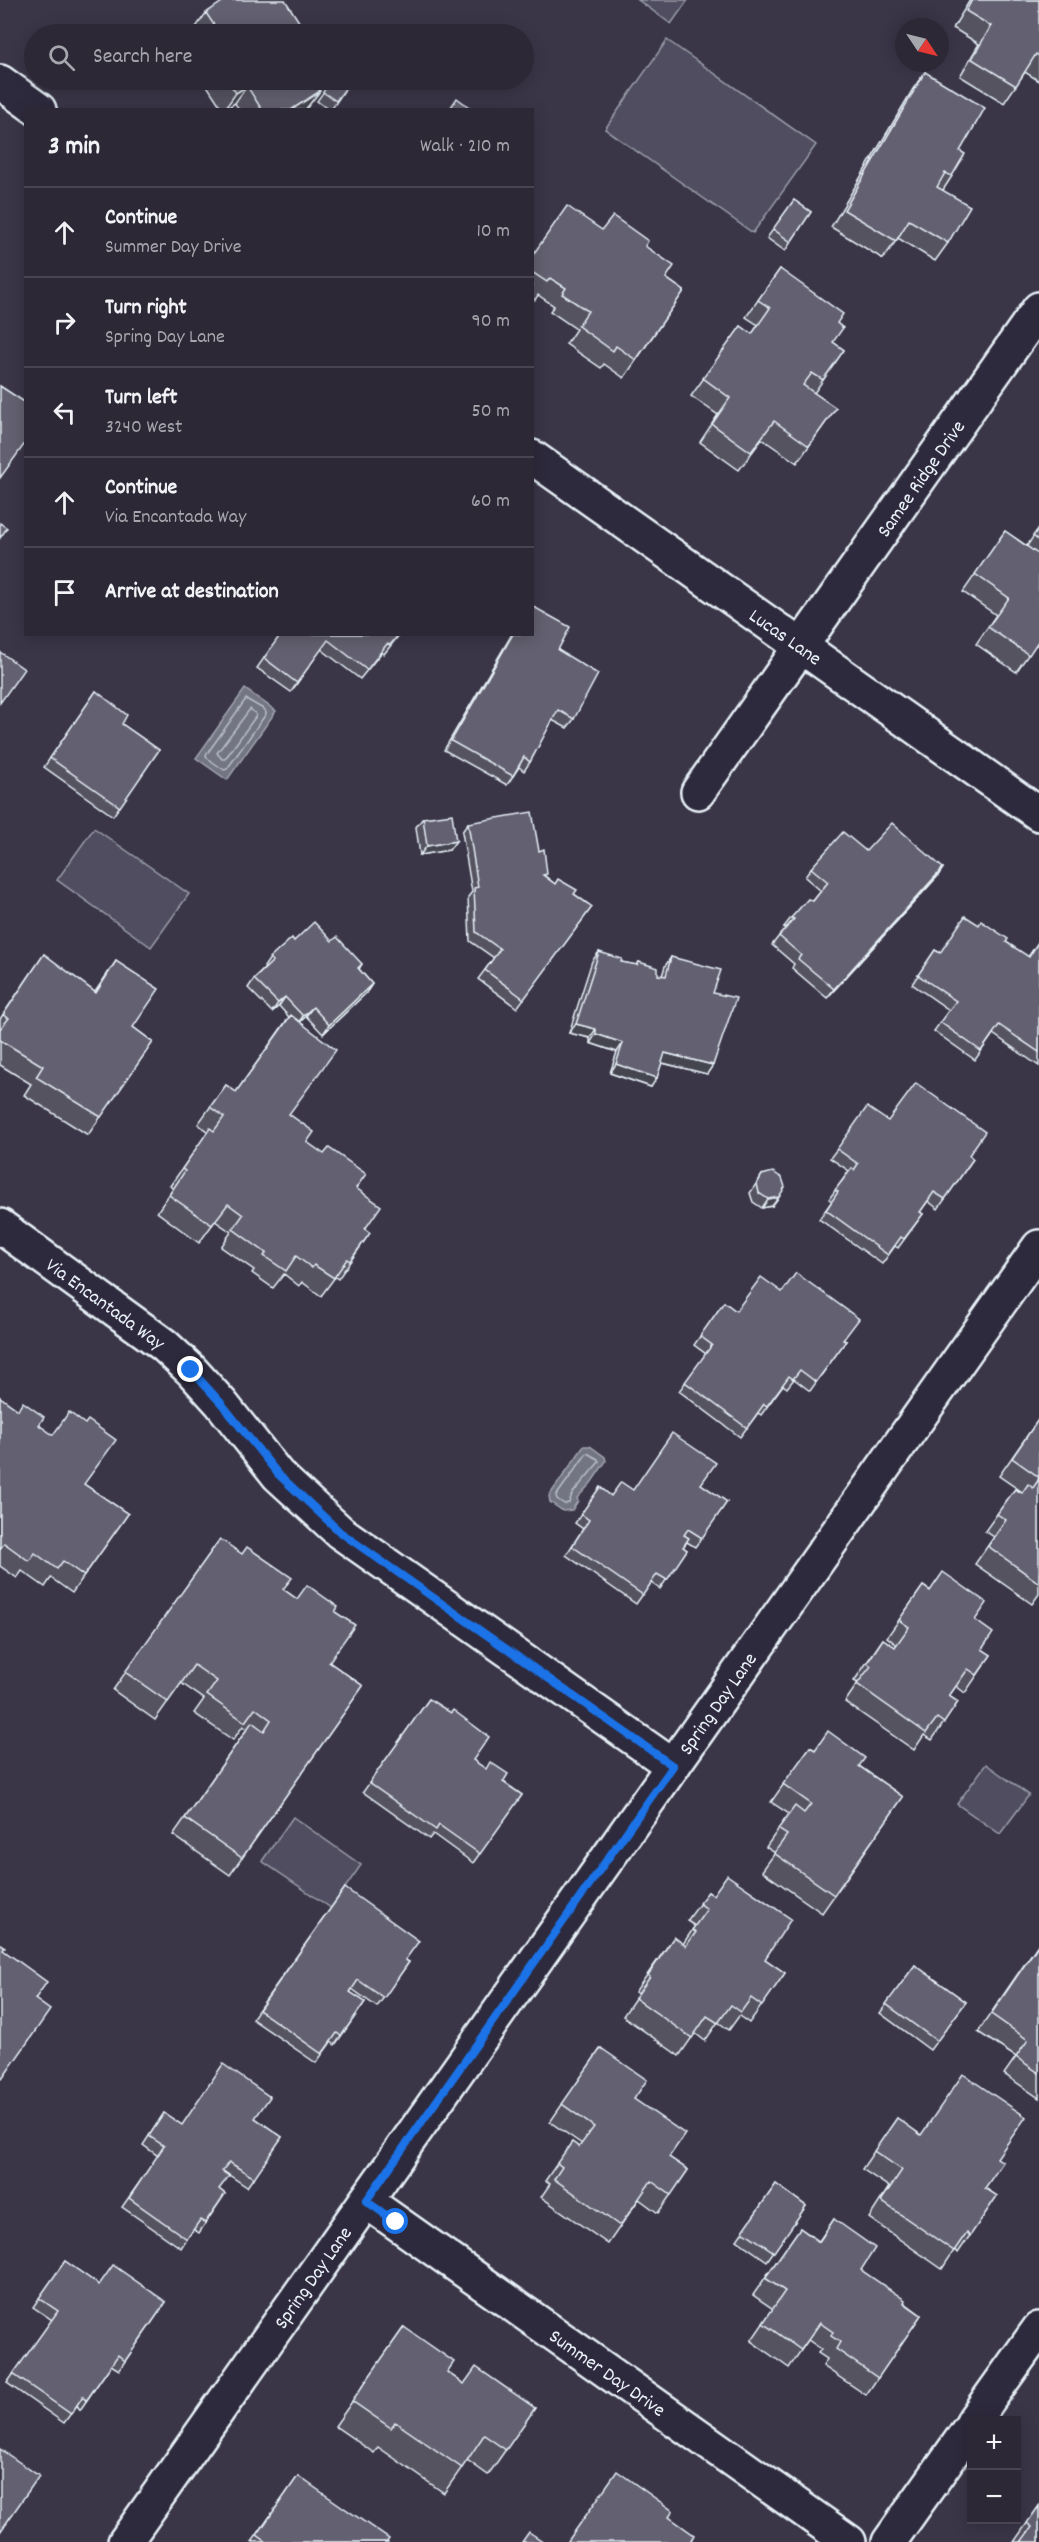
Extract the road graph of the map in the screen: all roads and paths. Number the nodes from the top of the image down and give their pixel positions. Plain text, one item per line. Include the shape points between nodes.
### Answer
1 (0, 82) edge
2 (36, 108) edge
3 (1039, 309) edge
4 (534, 458) edge
5 (800, 646) junction
6 (698, 792) dead end
7 (1039, 814) edge
8 (0, 1226) edge
9 (1039, 1247) edge
10 (673, 1766) junction
11 (366, 2201) junction
12 (1039, 2329) edge
13 (978, 2416) edge
14 (967, 2432) edge
15 (125, 2542) edge
16 (849, 2542) edge
17 (889, 2542) edge

1 - 2 street
3 - 5 street, Samee Ridge Drive
4 - 5 street, Lucas Lane
5 - 6 street, Samee Ridge Drive
5 - 7 street, Lucas Lane
8 - 10 street, Via Encantada Way via 164,1345 221,1403 278,1474 340,1532
9 - 10 street, Spring Day Lane
10 - 11 street, Spring Day Lane
11 - 15 street, Spring Day Lane
11 - 16 street, Summer Day Drive
12 - 13 street
14 - 17 street

